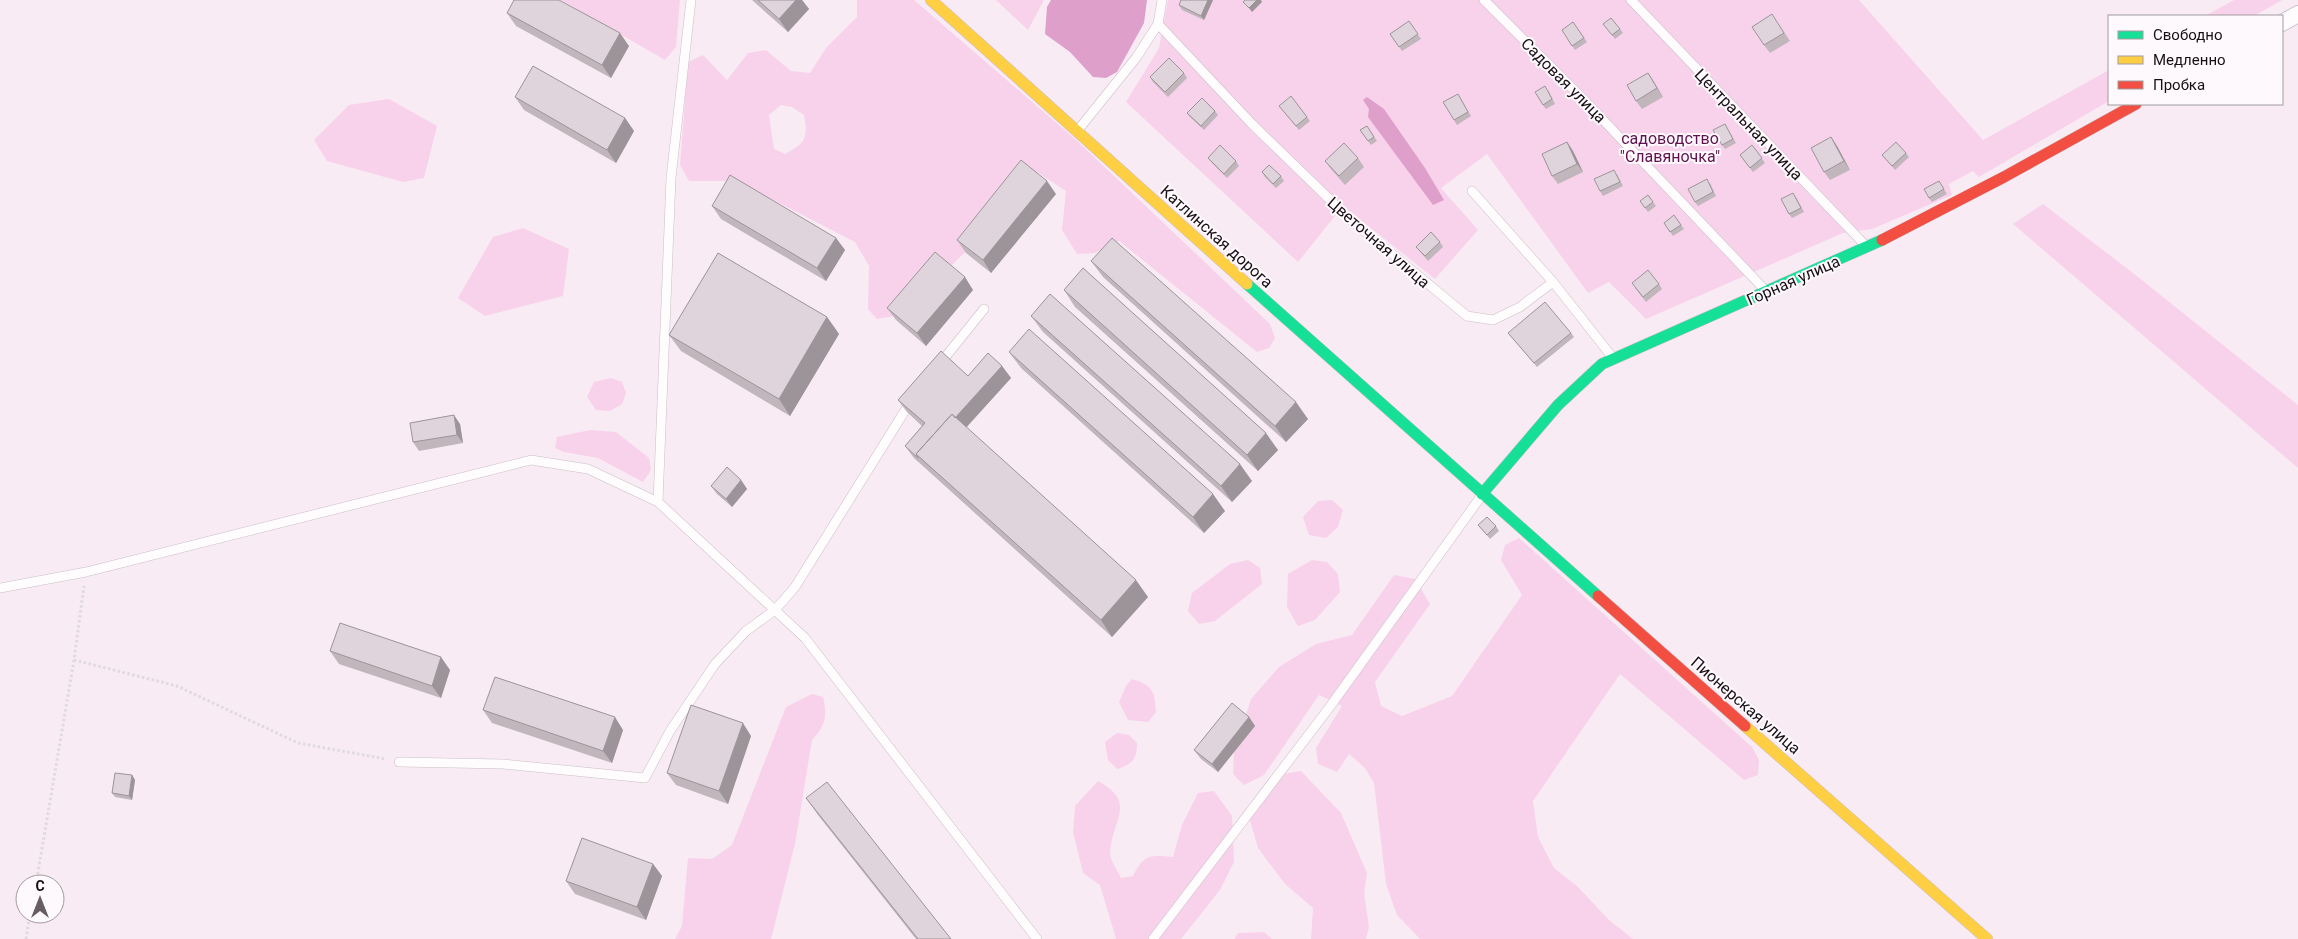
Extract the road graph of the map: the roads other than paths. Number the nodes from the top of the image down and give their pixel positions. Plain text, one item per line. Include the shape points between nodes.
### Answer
1 (691, 0) edge
2 (931, 0) edge
3 (1162, 0) edge
4 (1484, 0) edge
5 (1631, 0) edge
6 (2298, 14) edge
7 (2283, 22) edge
8 (1158, 24) junction
9 (2134, 105) edge
10 (1077, 132) junction
11 (1472, 191) dead end
12 (1867, 247) junction
13 (1553, 282) junction
14 (1766, 291) junction
15 (984, 310) dead end
16 (1614, 358) junction
17 (936, 370) edge
18 (917, 392) edge
19 (1482, 494) junction
20 (658, 502) junction
21 (1, 586) edge
22 (775, 610) junction
23 (399, 762) road end
24 (1037, 939) edge
25 (1153, 939) edge
26 (1987, 939) edge

1 - 20 lane via 671,178
2 - 10 street, Катлинская дорога
3 - 8 lane
4 - 14 lane, Садовая улица via 1586,101
5 - 12 lane, Центральная улица
6 - 7 street
8 - 10 lane via 1136,58
8 - 13 lane, Цветочная улица via 1252,124 1352,221 1467,316 1493,320 1520,306
9 - 12 street, Горная улица
10 - 19 street, Катлинская дорога
11 - 13 lane
12 - 14 street, Горная улица
13 - 16 lane
14 - 16 street, Горная улица
15 - 17 lane
16 - 19 street, Горная улица via 1602,364 1558,405
18 - 22 lane via 795,587
19 - 25 lane via 1329,708
19 - 26 street, Пионерская улица
20 - 21 lane via 588,469 531,460 86,572
20 - 22 lane
22 - 23 lane via 746,631 715,664 670,731 645,778 503,764
22 - 24 lane via 805,638

